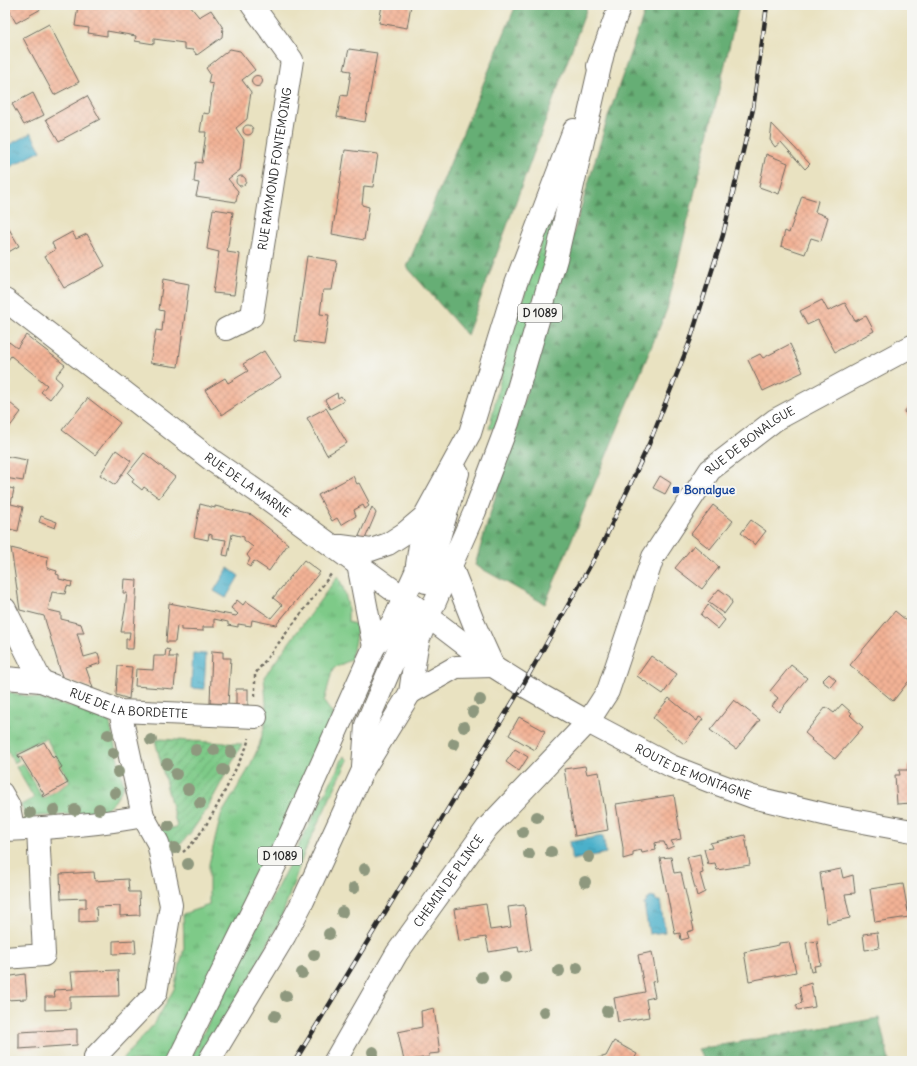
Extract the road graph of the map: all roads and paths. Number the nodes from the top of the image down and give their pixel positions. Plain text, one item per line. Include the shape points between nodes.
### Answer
1 (252, 5) edge
2 (620, 5) edge
3 (603, 53) junction
4 (5, 300) edge
5 (226, 329) dead end
6 (912, 346) edge
7 (470, 433) junction
8 (424, 517) junction
9 (333, 546) junction
10 (358, 564) junction
11 (451, 566) junction
12 (404, 598) junction
13 (5, 609) edge
14 (428, 617) junction
15 (374, 647) junction
16 (493, 666) junction
17 (5, 678) edge
18 (41, 681) junction
19 (410, 693) junction
20 (120, 710) junction
21 (256, 717) dead end
22 (588, 722) junction
23 (363, 770) junction
24 (5, 790) edge
25 (143, 816) junction
26 (20, 830) edge
27 (912, 831) edge
28 (5, 958) edge
29 (95, 1057) dead end
30 (178, 1061) edge
31 (209, 1061) edge
32 (335, 1061) edge

1 - 5 main road, RUE RAYMOND FONTEMOING via 292,60 252,316
2 - 3 main road, D 1089
3 - 7 main road, D 1089 via 516,283
3 - 11 main road, D 1089 via 556,259 508,423
4 - 9 main road, RUE DE LA MARNE via 213,461
6 - 22 main road, RUE DE BONALGUE via 775,420 710,470 654,558 608,691
7 - 8 main road, D 1089
7 - 14 main road, D 1089 via 424,588
8 - 9 main road via 406,533 388,544 370,550
8 - 12 main road, D 1089 via 416,572
9 - 10 main road, RUE DE LA MARNE
10 - 12 main road, RUE DE LA MARNE
10 - 15 main road
11 - 14 main road, D 1089
11 - 16 main road
12 - 14 main road, RUE DE LA MARNE
12 - 15 main road, D 1089 via 393,622
12 - 23 main road, D 1089 via 405,634 366,725
13 - 18 main road
14 - 16 main road, RUE DE LA MARNE
14 - 19 main road, D 1089 via 419,638
15 - 30 main road, D 1089 via 288,839
16 - 19 main road via 456,667
16 - 22 main road, ROUTE DE MONTAGNE
17 - 18 main road, RUE DE LA BORDETTE
18 - 20 main road, RUE DE LA BORDETTE
19 - 23 main road, D 1089
20 - 21 main road, RUE DE LA BORDETTE
20 - 25 main road
22 - 27 main road, ROUTE DE MONTAGNE via 671,766 753,797 836,817
22 - 32 main road, CHEMIN DE PLINCE via 487,828 397,953
23 - 31 main road, D 1089 via 286,935
24 - 26 lane via 13,804
25 - 26 main road via 116,822
25 - 29 main road via 158,843 172,905 156,993
26 - 28 main road via 44,955

